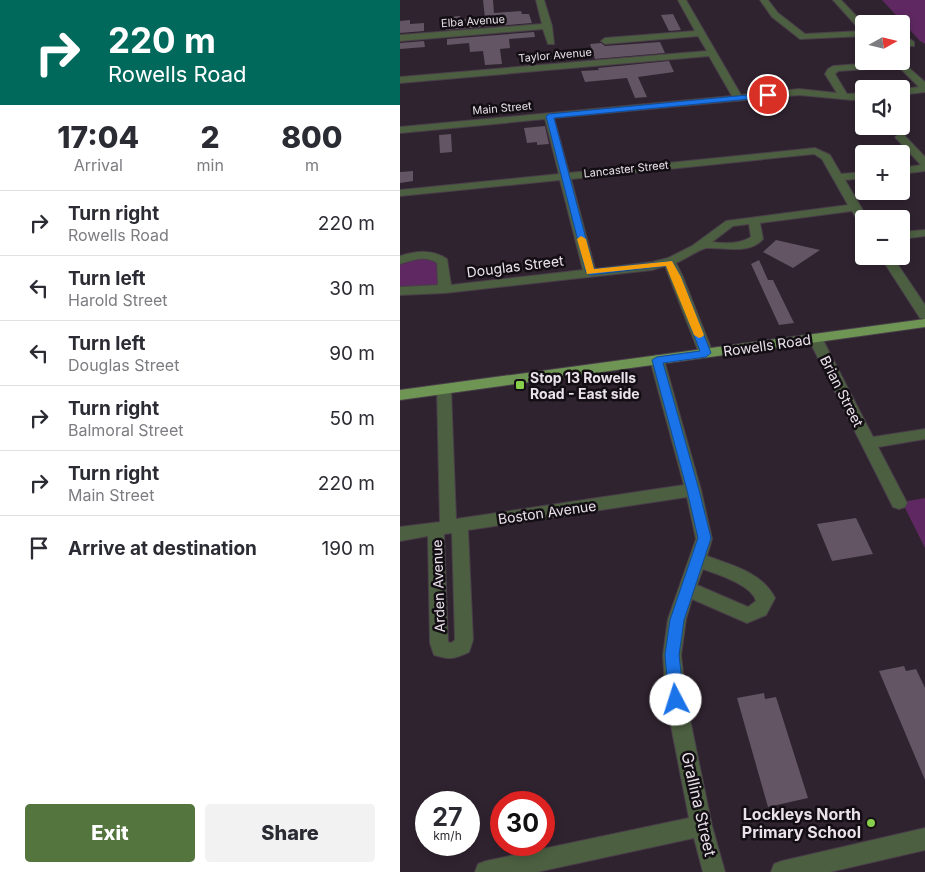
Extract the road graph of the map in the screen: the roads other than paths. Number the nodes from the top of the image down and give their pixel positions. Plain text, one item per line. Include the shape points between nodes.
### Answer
1 (540, 0) edge
2 (682, 0) edge
3 (764, 0) edge
4 (838, 0) edge
5 (855, 19) edge
6 (548, 26) junction
7 (700, 33) junction
8 (855, 34) edge
9 (400, 38) edge
10 (605, 40) dead end
11 (551, 42) dead end
12 (711, 53) junction
13 (400, 80) edge
14 (910, 91) edge
15 (844, 96) junction
16 (855, 96) edge
17 (738, 98) junction
18 (549, 116) junction
19 (400, 130) edge
20 (900, 137) dead end
21 (925, 163) edge
22 (925, 168) edge
23 (910, 170) edge
24 (564, 176) junction
25 (855, 176) edge
26 (837, 178) junction
27 (400, 193) edge
28 (855, 207) junction
29 (857, 210) edge
30 (753, 219) junction
31 (925, 233) edge
32 (910, 235) edge
33 (703, 243) junction
34 (400, 260) edge
35 (669, 262) junction
36 (892, 265) edge
37 (590, 272) junction
38 (445, 290) junction
39 (400, 291) edge
40 (925, 315) edge
41 (925, 323) edge
42 (815, 338) junction
43 (706, 353) junction
44 (657, 360) junction
45 (444, 389) junction
46 (400, 394) edge
47 (925, 434) edge
48 (869, 443) junction
49 (693, 490) junction
50 (899, 503) dead end
51 (448, 527) junction
52 (400, 534) edge
53 (698, 560) junction
54 (687, 589) junction
55 (702, 826) junction
56 (925, 839) edge
57 (486, 872) edge
58 (714, 872) edge
59 (782, 872) edge

1 - 6 street
2 - 7 street
3 - 8 street via 775,15 803,37
4 - 5 street
6 - 9 street, Elba Avenue
6 - 11 street
7 - 10 street
7 - 12 street
12 - 13 street, Taylor Avenue
12 - 17 street
14 - 15 street via 925,87 906,67 895,63 836,68 830,74
15 - 16 street, Main Street
15 - 17 street, Main Street via 802,92
17 - 18 street, Main Street
18 - 19 street, Main Street
18 - 24 street
20 - 21 street
22 - 23 street
24 - 26 street, Lancaster Street via 808,151 821,152
24 - 27 street, Lancaster Street
24 - 37 street
25 - 26 street
26 - 28 street
28 - 29 street
28 - 30 street, Douglas Street
30 - 33 street, Douglas Street via 720,227
30 - 33 street via 757,239 750,243 721,247
31 - 32 street
33 - 35 street, Douglas Street
34 - 38 street via 425,254 436,257 443,262
35 - 37 street, Douglas Street
35 - 43 street
36 - 40 street
37 - 38 street, Douglas Street
38 - 39 street, Douglas Street
41 - 42 main road, Rowells Road
42 - 43 main road, Rowells Road
42 - 48 street, Brian Street
43 - 44 main road, Rowells Road
44 - 45 main road, Rowells Road
44 - 49 street, Grallina Street
45 - 46 main road, Rowells Road
45 - 51 street, Arden Avenue
47 - 48 street, Brian Street
48 - 50 street, Brian Street
49 - 51 street, Boston Avenue
49 - 53 street, Grallina Street via 704,538
51 - 51 street, Arden Avenue via 464,640 462,646 452,651 441,649 440,643
51 - 52 street, Boston Avenue
53 - 54 street, Grallina Street
53 - 54 street via 760,588 766,598 763,607 748,615
54 - 55 street, Grallina Street via 677,620 672,655 676,700
55 - 57 street
55 - 58 street, Grallina Street
56 - 59 street

